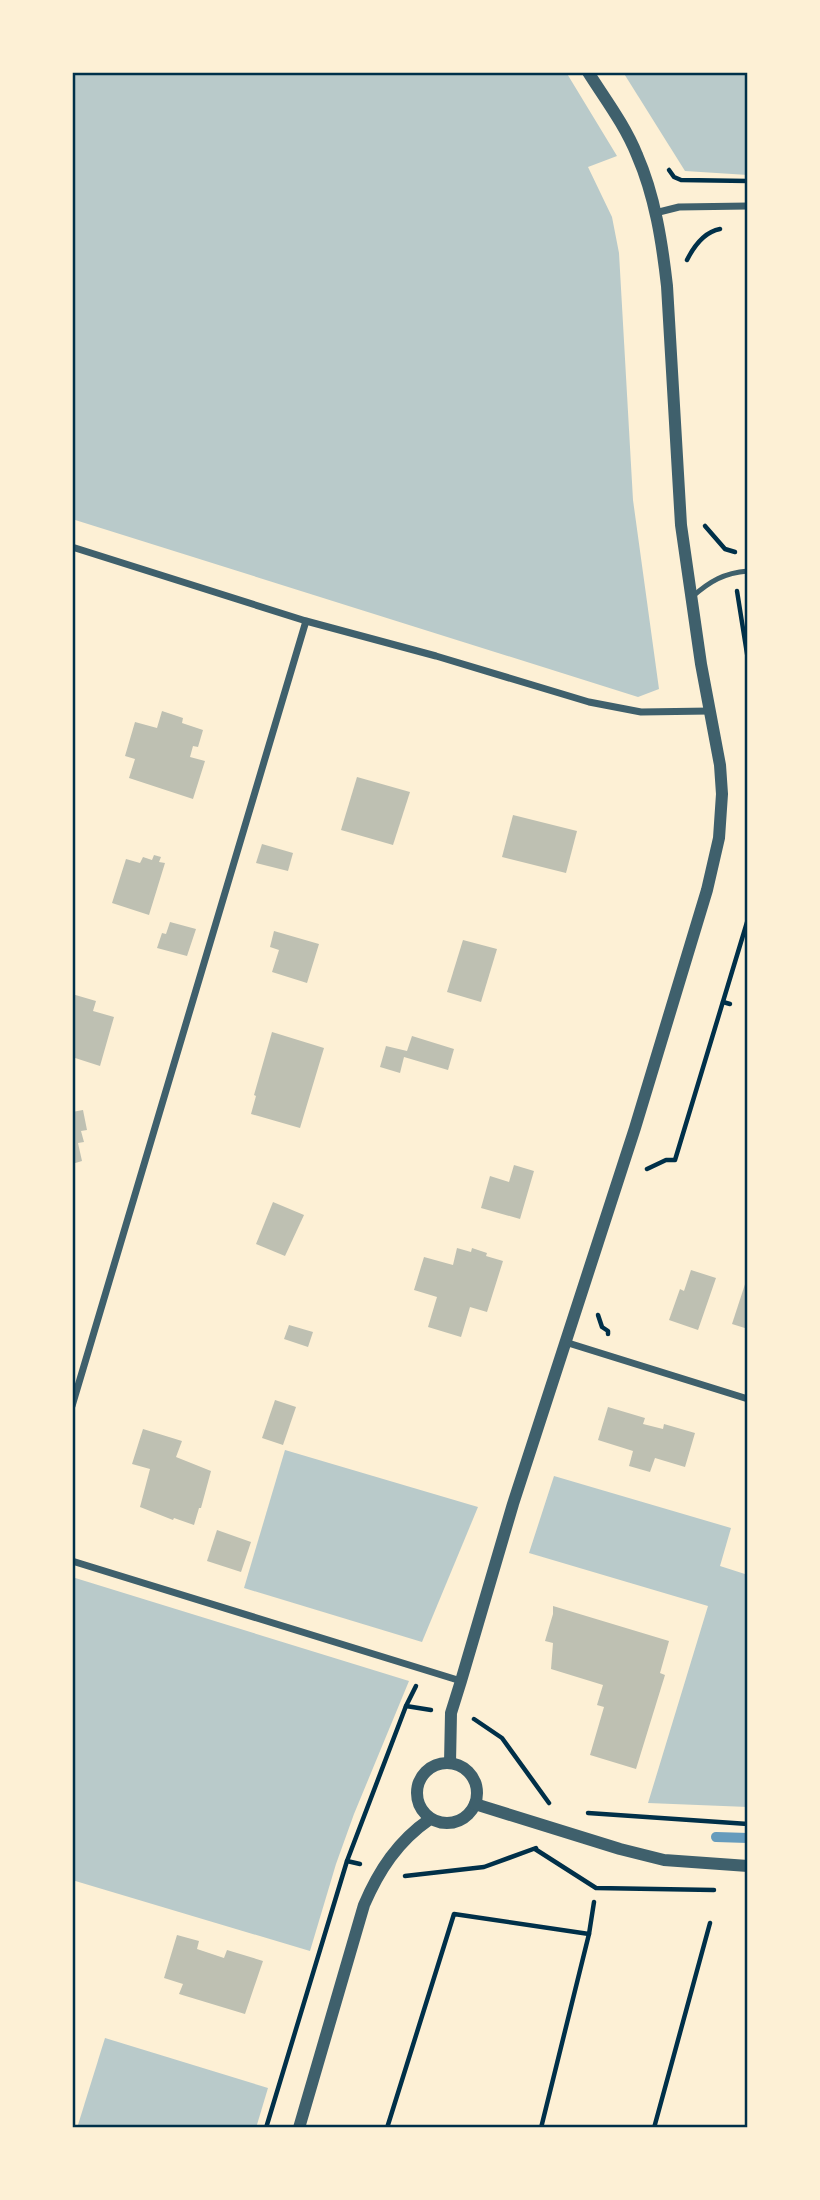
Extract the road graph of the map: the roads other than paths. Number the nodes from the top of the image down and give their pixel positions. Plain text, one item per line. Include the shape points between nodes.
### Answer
1 (588, 72) edge
2 (748, 206) edge
3 (655, 213) junction
4 (72, 547) edge
5 (748, 571) edge
6 (691, 598) junction
7 (306, 621) junction
8 (709, 711) junction
9 (565, 1342) junction
10 (748, 1399) edge
11 (72, 1406) edge
12 (72, 1561) edge
13 (461, 1681) junction
14 (450, 1763) junction
15 (475, 1804) junction
16 (430, 1819) junction
17 (748, 1866) edge
18 (299, 2128) edge

1 - 3 street via 637,154
2 - 3 street via 679,207
3 - 6 street via 667,286 676,469
4 - 7 street
5 - 6 lane via 709,582
6 - 8 street
7 - 8 street via 589,702 641,712
7 - 11 street
8 - 9 street via 722,794 715,863
9 - 10 street
9 - 13 street
12 - 13 street
13 - 14 street via 451,1713
14 - 15 street via 463,1767 472,1777 477,1790
14 - 16 street via 433,1765 421,1776 416,1791 419,1807
15 - 16 street via 456,1822
15 - 17 street via 664,1860
16 - 18 street via 410,1833 381,1871 364,1905

